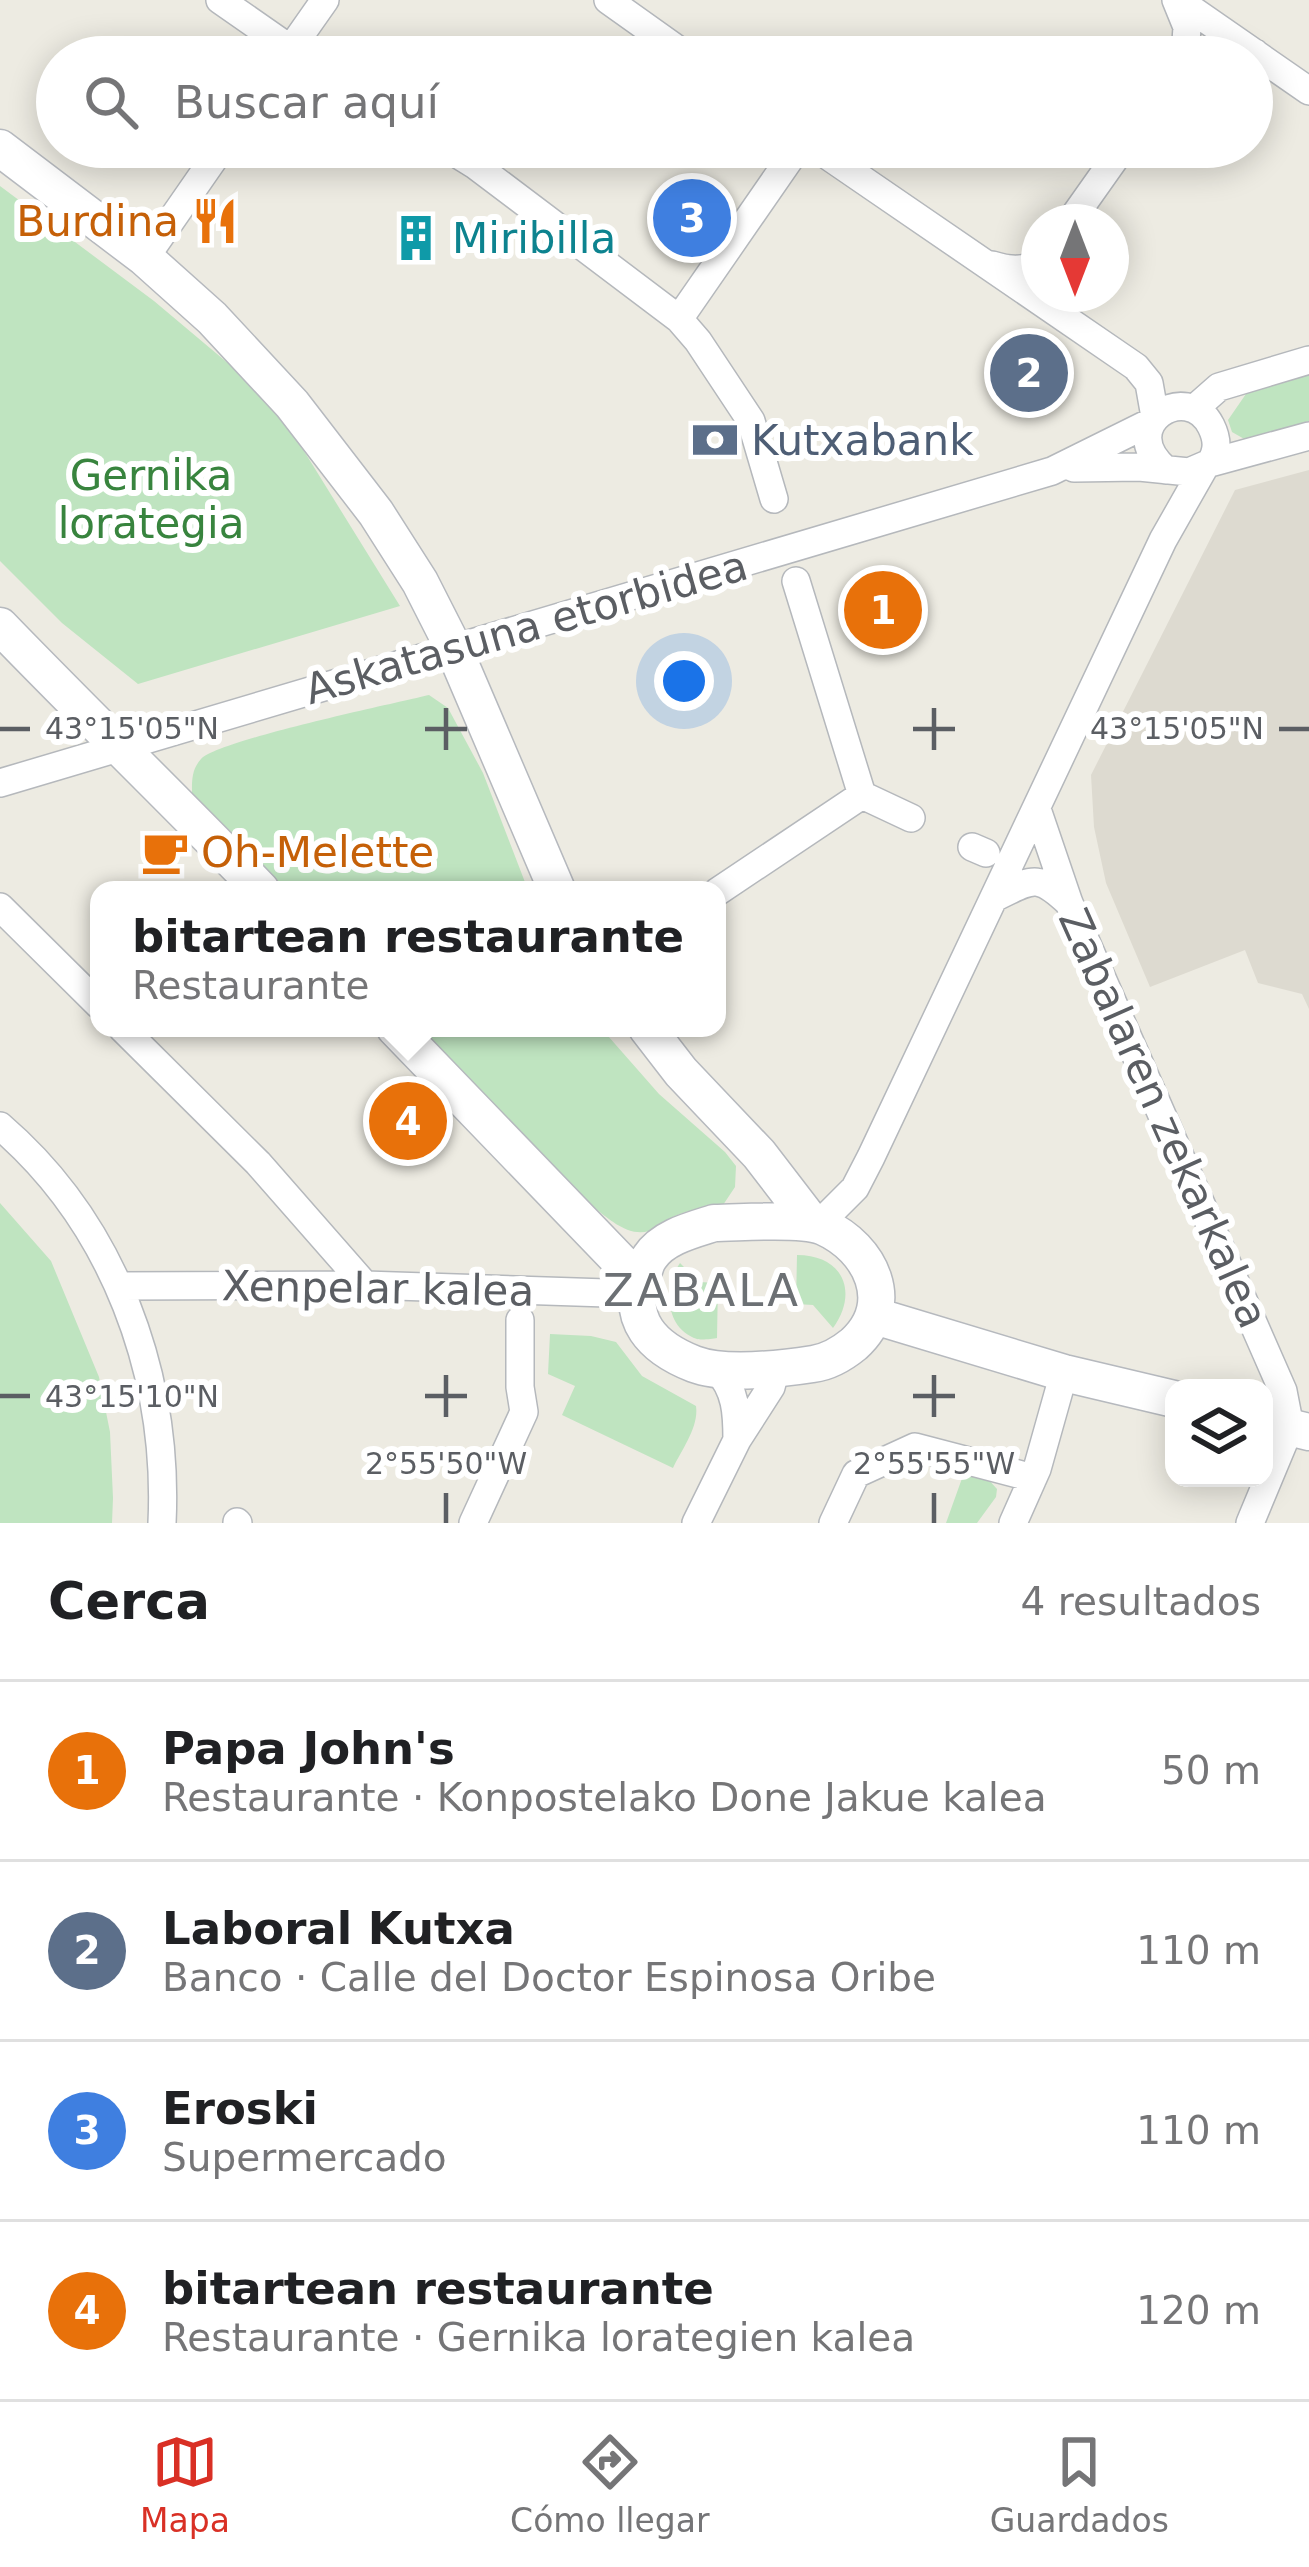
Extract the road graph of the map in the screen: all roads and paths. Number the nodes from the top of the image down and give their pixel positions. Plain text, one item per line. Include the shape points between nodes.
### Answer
1 (220, 0) edge
2 (325, 0) edge
3 (608, 0) edge
4 (1177, 0) edge
5 (267, 36) edge
6 (303, 36) edge
7 (659, 36) edge
8 (1186, 36) edge
9 (1230, 36) edge
10 (1273, 66) edge
11 (1309, 91) edge
12 (0, 148) edge
13 (208, 168) edge
14 (479, 168) edge
15 (783, 168) edge
16 (846, 168) edge
17 (1108, 168) edge
18 (1083, 204) edge
19 (146, 258) junction
20 (989, 264) junction
21 (1021, 269) edge
22 (1021, 284) edge
23 (1063, 312) edge
24 (679, 319) junction
25 (1309, 360) edge
26 (1193, 409) junction
27 (1153, 420) junction
28 (1309, 436) edge
29 (1208, 464) junction
30 (1169, 470) junction
31 (1052, 471) junction
32 (774, 499) dead end
33 (1163, 540) junction
34 (796, 581) dead end
35 (0, 626) edge
36 (453, 647) junction
37 (120, 746) junction
38 (0, 783) edge
39 (862, 795) junction
40 (1037, 809) junction
41 (910, 818) dead end
42 (252, 881) edge
43 (553, 881) edge
44 (726, 886) edge
45 (996, 897) junction
46 (1069, 903) junction
47 (0, 907) edge
48 (90, 996) edge
49 (131, 1037) edge
50 (403, 1037) edge
51 (654, 1037) edge
52 (0, 1126) edge
53 (815, 1224) junction
54 (364, 1285) junction
55 (119, 1286) junction
56 (638, 1288) junction
57 (875, 1316) junction
58 (520, 1320) dead end
59 (776, 1368) junction
60 (717, 1370) junction
61 (1064, 1373) junction
62 (1165, 1397) edge
63 (1288, 1426) edge
64 (737, 1440) junction
65 (1034, 1478) junction
66 (162, 1523) edge
67 (473, 1523) edge
68 (696, 1523) edge
69 (833, 1523) edge
70 (1013, 1523) edge
71 (1250, 1523) edge

1 - 5 street
2 - 6 street
3 - 7 street
4 - 8 street
4 - 9 street
10 - 11 street
12 - 19 main road
13 - 19 street
14 - 24 street
15 - 24 street
16 - 20 street
17 - 18 street
19 - 36 main road via 247,354 324,443 410,565
20 - 21 street
20 - 22 street
23 - 27 street via 1136,367 1149,383
24 - 32 street via 751,421
25 - 26 street via 1219,387
26 - 27 street via 1172,406
26 - 29 street via 1215,434
27 - 30 street via 1148,446
27 - 31 street, Askatasuna etorbidea
28 - 29 street
29 - 30 street
29 - 33 street
30 - 31 street, Askatasuna etorbidea
30 - 33 street
31 - 36 street, Askatasuna etorbidea
33 - 40 street
34 - 39 street
35 - 37 main road
36 - 37 street, Askatasuna etorbidea
36 - 43 main road
37 - 38 street, Askatasuna etorbidea
37 - 42 main road
39 - 41 street
39 - 44 street
40 - 45 street
40 - 46 street, Zabalaren zekarkalea
45 - 46 street via 1028,882 1048,883
45 - 53 street via 855,1188
46 - 63 street, Zabalaren zekarkalea via 1283,1391
47 - 48 street
49 - 54 street via 258,1163
50 - 56 main road
51 - 53 main road
52 - 55 street via 88,1226
53 - 56 main road via 714,1223 680,1234 651,1254
53 - 57 main road via 852,1241 867,1264
54 - 55 street, Xenpelar kalea
54 - 56 street, Xenpelar kalea
55 - 66 street via 157,1408
56 - 60 main road via 638,1319 661,1347
57 - 59 main road via 845,1352 820,1364
57 - 61 main road
58 - 67 street via 524,1412
59 - 60 main road
59 - 64 street
60 - 64 street via 737,1408
61 - 62 main road
61 - 65 street
63 - 71 street
64 - 68 street
65 - 69 street via 915,1447 856,1474
65 - 70 street

